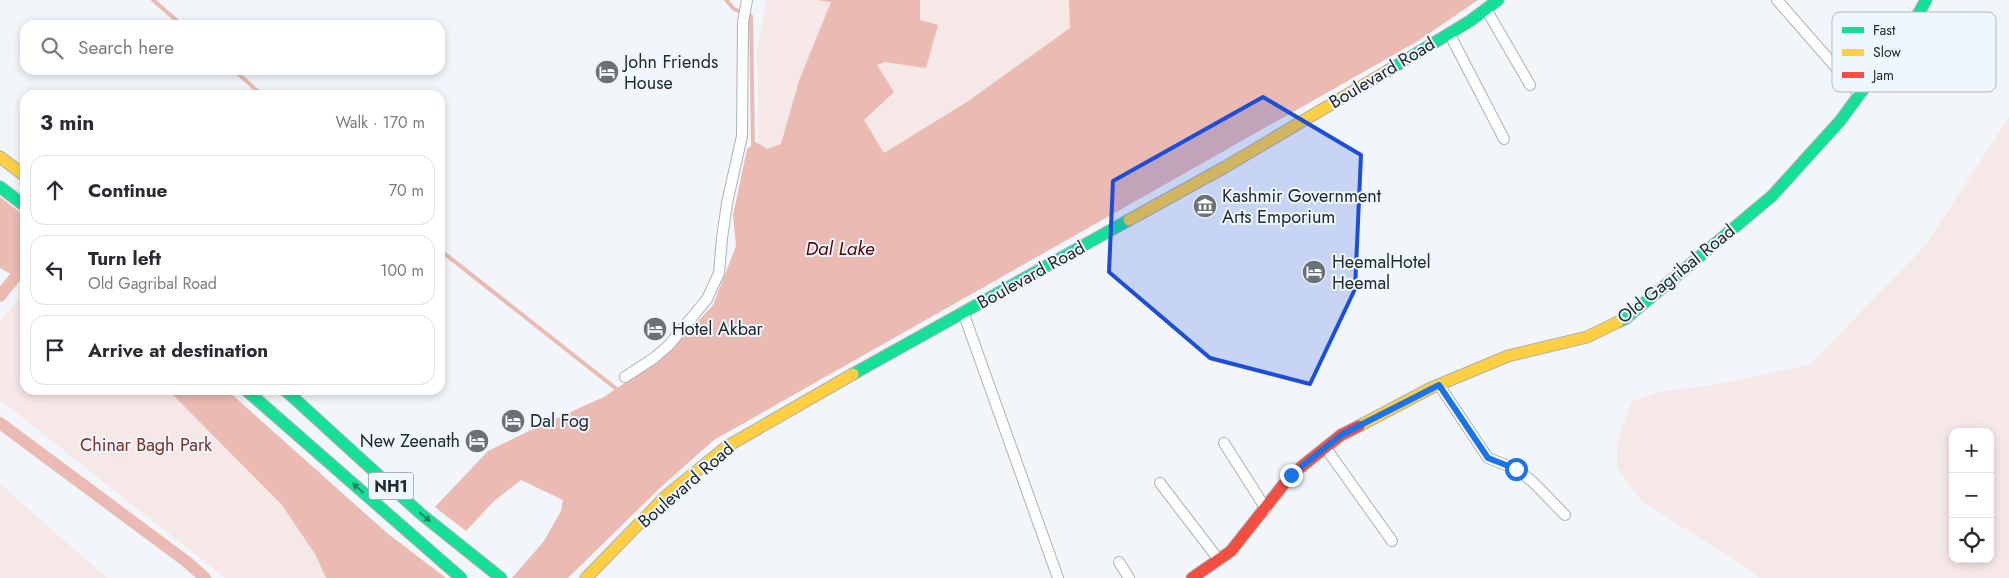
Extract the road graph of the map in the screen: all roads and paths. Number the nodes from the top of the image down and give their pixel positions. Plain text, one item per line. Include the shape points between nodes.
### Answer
1 (1498, 0) edge
2 (1776, 0) edge
3 (1926, 0) edge
4 (747, 1) edge
5 (1486, 9) junction
6 (1919, 12) edge
7 (1449, 34) junction
8 (1832, 63) edge
9 (1530, 85) dead end
10 (1857, 92) edge
11 (1862, 92) edge
12 (1860, 95) junction
13 (1504, 139) dead end
14 (0, 157) edge
15 (20, 172) edge
16 (0, 187) edge
17 (20, 202) edge
18 (963, 312) junction
19 (625, 377) dead end
20 (1439, 385) junction
21 (252, 395) edge
22 (291, 395) edge
23 (327, 428) junction
24 (1224, 443) dead end
25 (310, 445) junction
26 (1325, 447) junction
27 (1160, 483) dead end
28 (1266, 509) junction
29 (1565, 515) dead end
30 (1392, 542) dead end
31 (1219, 560) junction
32 (1120, 562) dead end
33 (461, 578) edge
34 (501, 578) edge
35 (586, 578) edge
36 (1058, 578) edge
37 (1129, 578) edge
38 (1192, 578) edge

1 - 5 main road, Boulevard Road
2 - 8 street
3 - 6 main road, Old Gagribal Road
4 - 19 street via 743,22 742,136 727,203 719,274 707,299 669,345
5 - 7 main road, Boulevard Road
5 - 9 street
7 - 13 street
7 - 18 main road, Boulevard Road via 1225,166
10 - 12 street
11 - 12 main road, Old Gagribal Road
12 - 20 main road, Old Gagribal Road via 1772,196 1625,319 1587,337 1508,356
14 - 15 main road
16 - 17 main road
18 - 35 main road, Boulevard Road via 726,447 666,496
18 - 36 street
20 - 26 main road, Old Gagribal Road via 1341,435
20 - 29 street via 1488,458 1516,469
21 - 25 main road, NH1
22 - 23 main road, NH1
23 - 25 main road
23 -> 34 main road, NH1 via 422,514
24 - 28 street
33 -> 25 main road, NH1
26 - 28 main road, Old Gagribal Road via 1291,475
26 - 30 street
27 - 31 street
28 - 31 main road, Old Gagribal Road via 1232,551
31 - 38 main road, Old Gagribal Road
32 - 37 street

